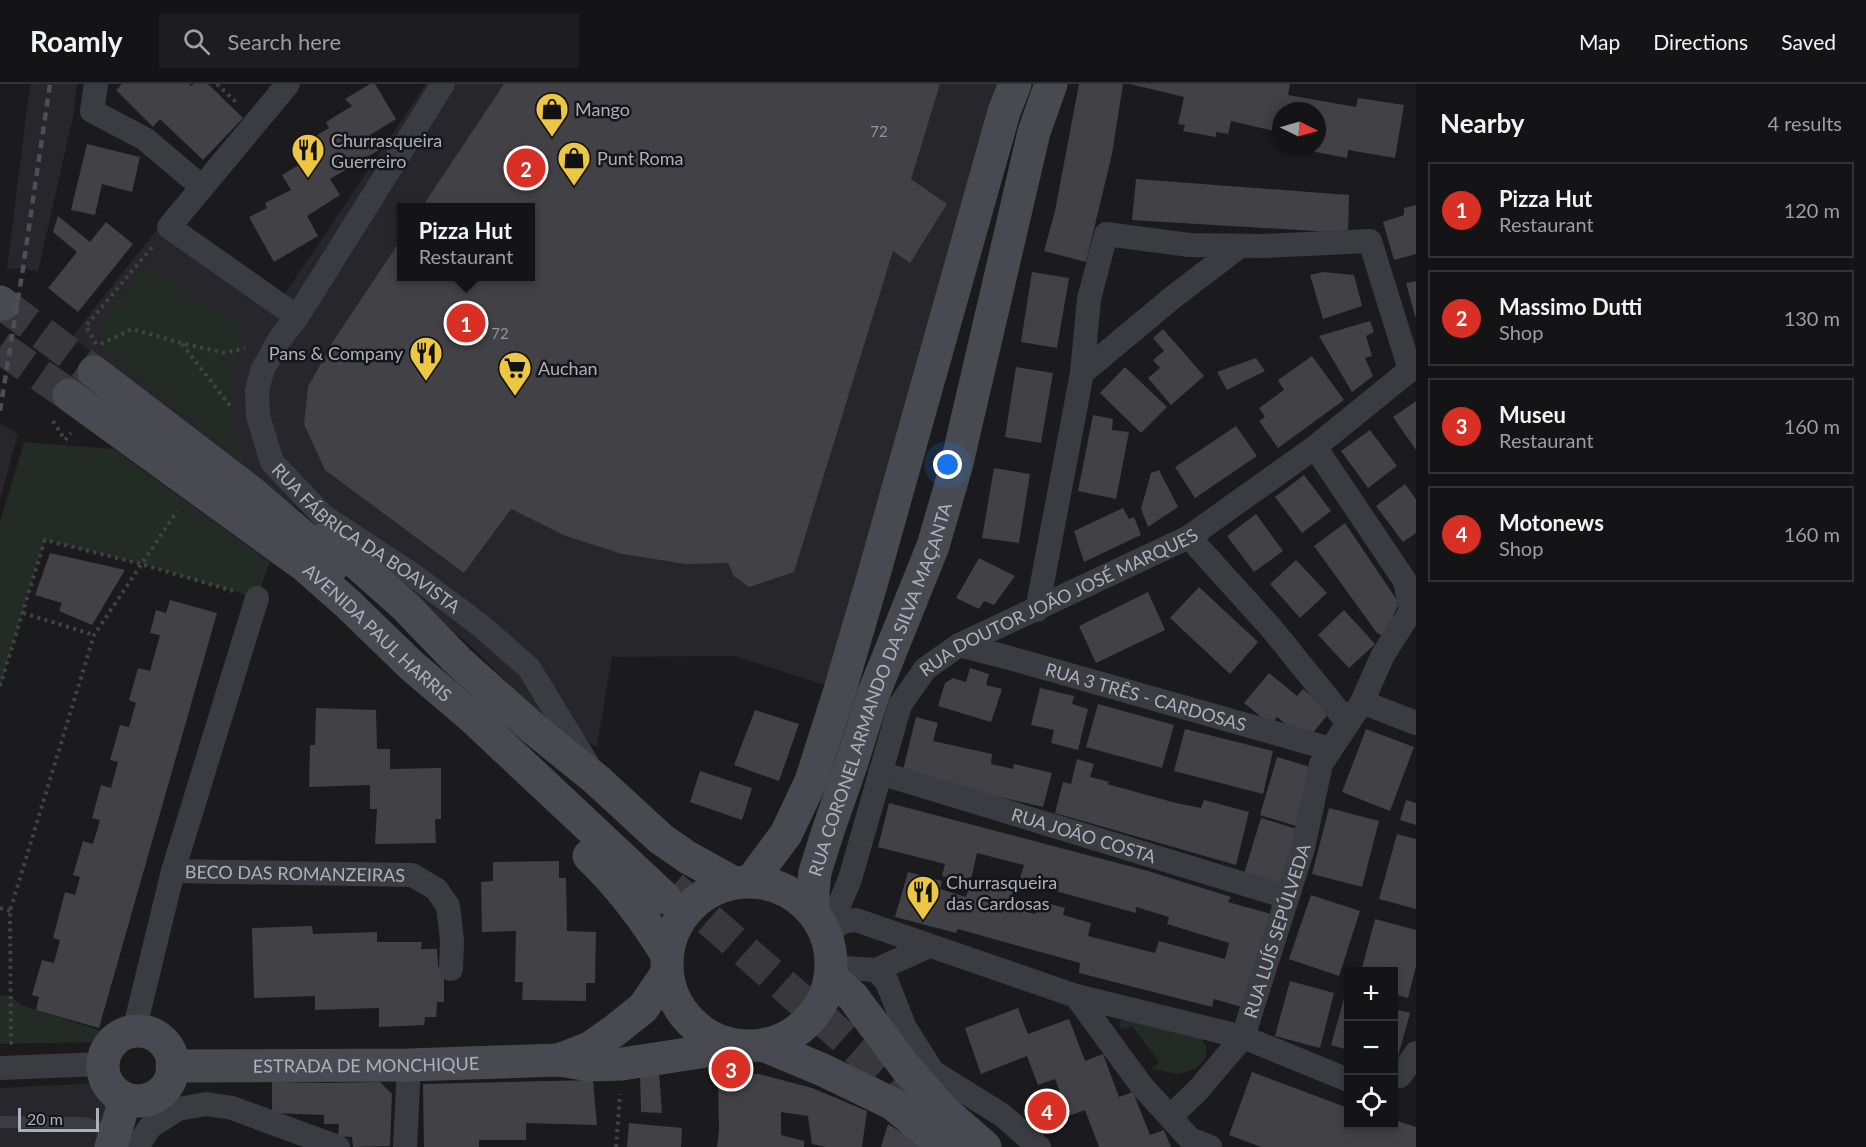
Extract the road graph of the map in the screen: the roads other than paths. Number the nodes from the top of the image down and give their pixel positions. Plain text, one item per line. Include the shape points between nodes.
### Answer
1 (96, 84) edge
2 (288, 84) edge
3 (443, 84) edge
4 (1015, 84) edge
5 (1051, 84) edge
6 (202, 187) junction
7 (1240, 246) junction
8 (297, 317) junction
9 (1413, 367) edge
10 (94, 372) tunnel mouth
11 (1082, 373) junction
12 (69, 395) tunnel mouth
13 (1315, 447) junction
14 (251, 492) junction
15 (1189, 537) junction
16 (257, 598) road end
17 (348, 604) junction
18 (1037, 610) junction
19 (959, 645) junction
20 (1362, 702) junction
21 (1348, 723) junction
22 (1416, 723) edge
23 (1331, 749) junction
24 (880, 773) junction
25 (597, 780) junction
26 (173, 871) junction
27 (742, 882) junction
28 (1287, 897) junction
29 (821, 924) junction
30 (929, 946) junction
31 (667, 964) junction
32 (451, 969) dead end
33 (876, 970) junction
34 (831, 972) junction
35 (1076, 996) junction
36 (134, 1031) junction
37 (1244, 1037) junction
38 (751, 1046) junction
39 (1416, 1053) edge
40 (559, 1060) junction
41 (103, 1064) junction
42 (409, 1065) junction
43 (172, 1066) junction
44 (0, 1068) edge
45 (1344, 1078) edge
46 (1403, 1079) edge
47 (125, 1099) junction
48 (1170, 1118) junction
49 (0, 1122) edge
50 (122, 1142) edge
51 (338, 1147) edge
52 (405, 1147) edge
53 (945, 1147) edge
54 (985, 1147) edge
55 (1039, 1147) edge
56 (1210, 1147) edge

1 - 6 street via 92,111 145,139
2 - 6 street
3 - 8 street, RUA FÁBRICA DA BOAVISTA
4 - 27 main road, RUA CORONEL ARMANDO DA SILVA MAÇANTA via 811,781 786,834
5 - 29 main road, RUA CORONEL ARMANDO DA SILVA MAÇANTA via 1034,132 940,524 873,695 815,872
6 - 8 street via 169,227
7 - 9 street via 1370,241
7 - 11 street
7 - 11 street via 1189,245 1106,234 1089,299
8 - 25 street, RUA FÁBRICA DA BOAVISTA via 262,370 257,391 258,416 272,462 323,516 423,582 529,668
9 - 13 street, RUA DOUTOR JOÃO JOSÉ MARQUES
10 - 14 main road, AVENIDA PAUL HARRIS
11 - 18 street
12 - 17 main road, AVENIDA PAUL HARRIS via 304,566
13 - 15 street, RUA DOUTOR JOÃO JOSÉ MARQUES
13 - 20 street, RUA LUÍS SEPÚLVEDA via 1406,581 1411,611 1383,655
14 - 17 main road, AVENIDA PAUL HARRIS via 339,567 668,892 412,666
14 - 25 main road via 352,559 458,661
15 - 18 street, RUA DOUTOR JOÃO JOSÉ MARQUES
15 - 21 street via 1272,629
16 - 26 street
17 - 31 main road via 439,715 615,881 653,932
18 - 19 street, RUA DOUTOR JOÃO JOSÉ MARQUES
19 - 23 street, RUA 3 TRÊS - CARDOSAS
19 - 24 street, RUA DOUTOR JOÃO JOSÉ MARQUES via 925,669 900,705
20 - 21 street, RUA LUÍS SEPÚLVEDA
20 - 22 street
21 - 23 street, RUA LUÍS SEPÚLVEDA
23 - 28 street, RUA LUÍS SEPÚLVEDA via 1321,764 1303,848
24 - 28 street, RUA JOÃO COSTA
24 - 29 street, RUA DOUTOR JOÃO JOSÉ MARQUES via 850,879 838,908
25 - 27 main road via 661,839 697,864
26 - 32 street, BECO DAS ROMANZEIRAS via 412,875 436,889 448,906
26 - 36 street
27 - 29 main road via 786,890 801,899
27 - 31 main road via 717,888 689,908 675,930
28 - 37 street, RUA LUÍS SEPÚLVEDA
29 - 30 street via 856,920
29 - 34 main road via 831,952
30 - 33 street
30 - 35 street
31 - 38 main road via 672,993 687,1018 710,1037
31 - 40 main road via 643,1008 591,1048
33 - 34 street
33 - 55 street via 887,982 905,1028 933,1071 1002,1115
34 - 38 main road via 822,1002 808,1023 787,1038
34 - 54 main road via 906,1068 946,1113
35 - 37 street
35 - 48 street
36 - 41 main road via 116,1038
36 - 43 main road via 157,1036 171,1054
37 - 45 street
37 - 48 street, RUA LUÍS SEPÚLVEDA
38 - 40 main road via 622,1064 590,1065
38 - 53 main road via 823,1070 893,1104
39 - 46 street
40 - 42 main road, ESTRADA DE MONCHIQUE
41 - 44 street
41 - 47 main road via 108,1085
42 - 43 main road, ESTRADA DE MONCHIQUE
42 - 52 street
43 - 47 main road via 166,1087 157,1095 148,1100
47 - 50 main road
48 - 56 street via 1190,1139
49 - 50 lane via 84,1123
50 - 51 street via 178,1109 207,1104 232,1108

